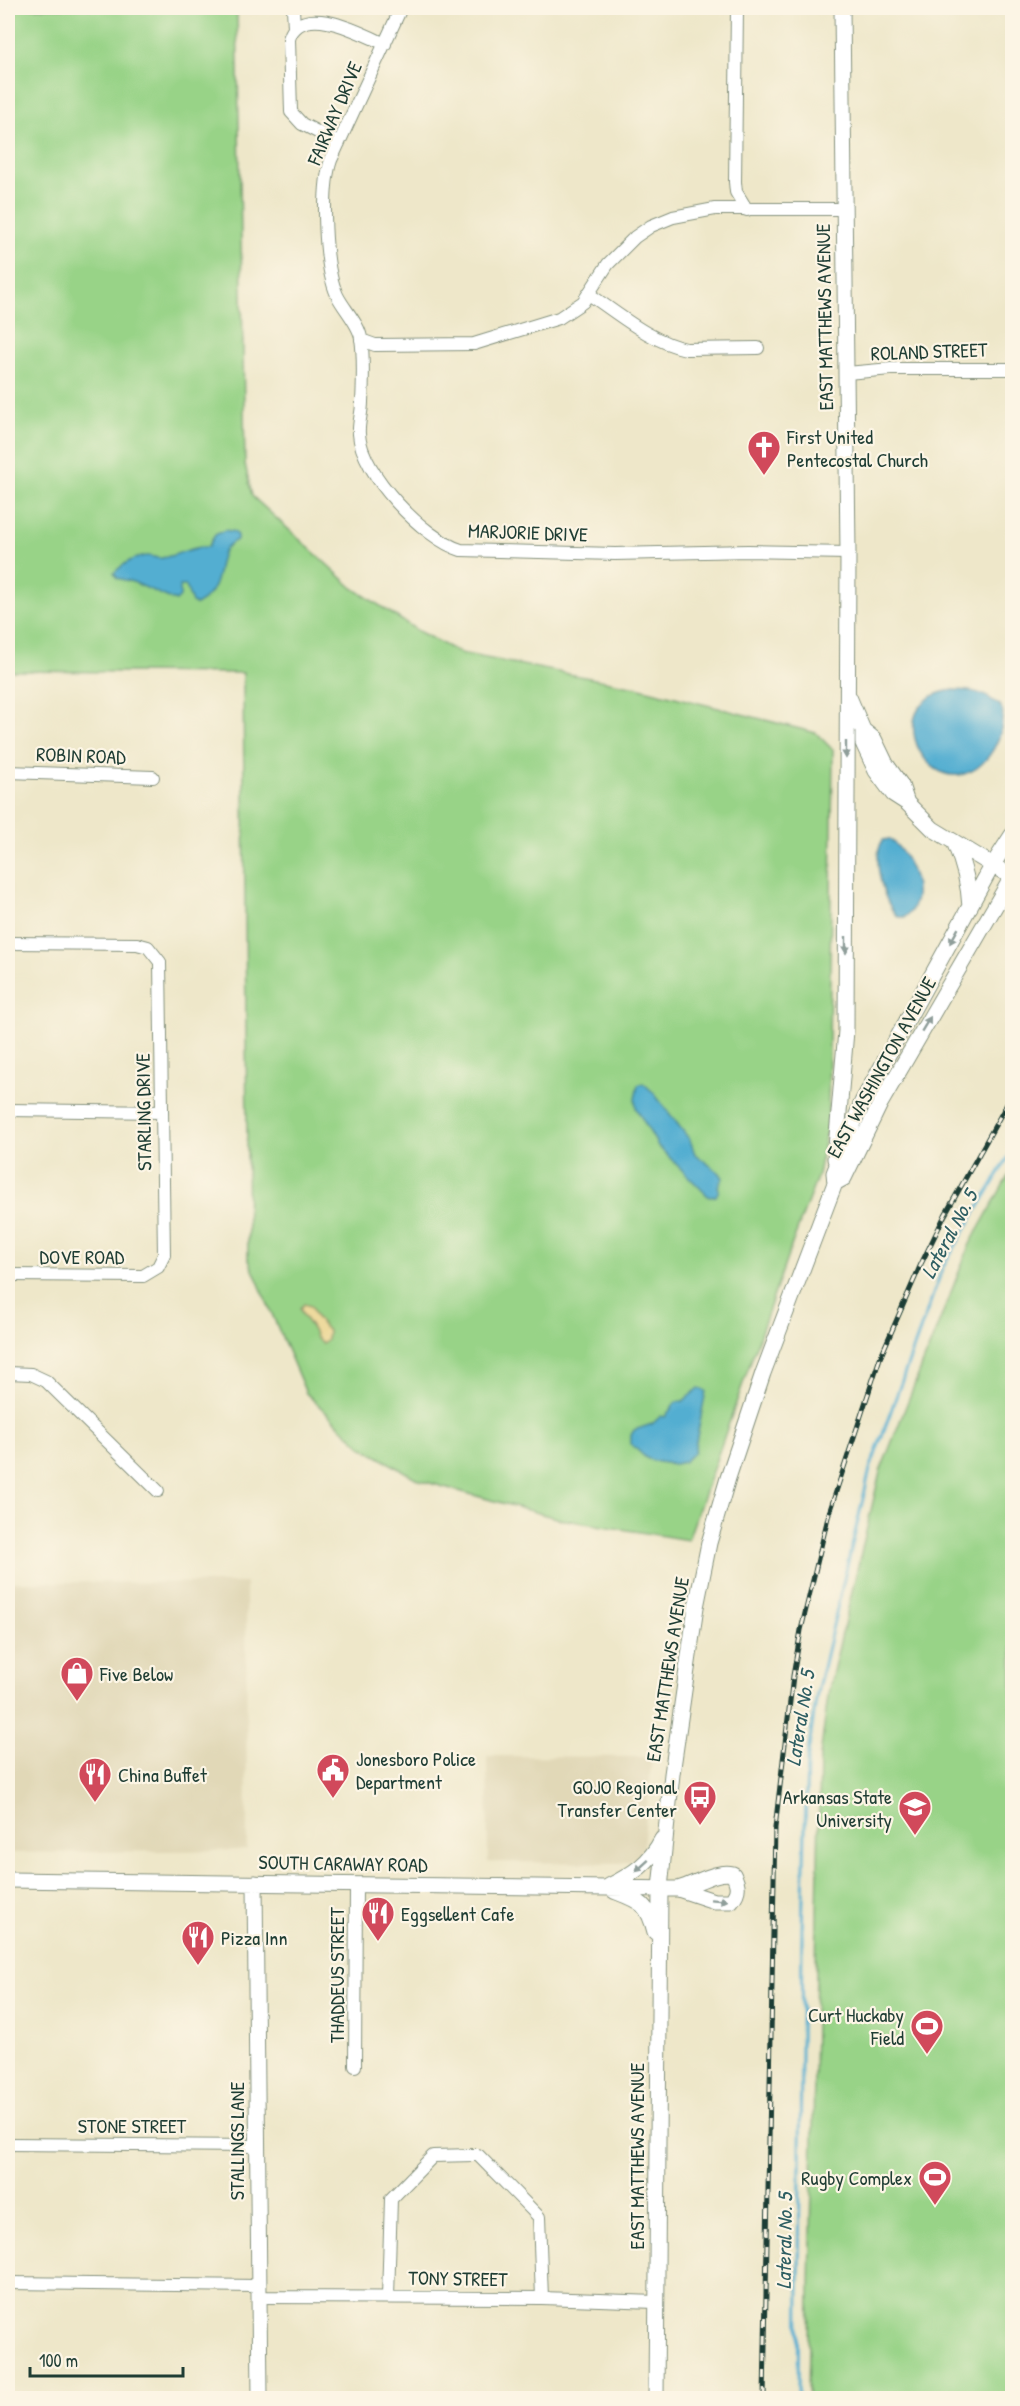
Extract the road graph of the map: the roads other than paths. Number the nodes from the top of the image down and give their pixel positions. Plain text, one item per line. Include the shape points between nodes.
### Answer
1 (293, 8) edge
2 (401, 8) edge
3 (736, 8) edge
4 (842, 8) edge
5 (294, 28) junction
6 (385, 44) junction
7 (339, 143) junction
8 (844, 209) junction
9 (747, 210) junction
10 (590, 295) junction
11 (361, 340) junction
12 (758, 348) dead end
13 (1012, 369) edge
14 (847, 373) junction
15 (848, 553) junction
16 (846, 692) junction
17 (8, 772) edge
18 (153, 777) dead end
19 (1012, 836) edge
20 (955, 844) junction
21 (992, 866) junction
22 (1012, 877) edge
23 (970, 908) junction
24 (8, 943) edge
25 (8, 1110) edge
26 (162, 1112) junction
27 (835, 1178) junction
28 (155, 1269) joint
29 (8, 1275) edge
30 (8, 1374) edge
31 (158, 1491) dead end
32 (665, 1831) junction
33 (8, 1880) edge
34 (255, 1883) junction
35 (356, 1885) junction
36 (605, 1888) junction
37 (660, 1888) junction
38 (678, 1889) dead end
39 (659, 1952) junction
40 (355, 2066) dead end
41 (8, 2144) edge
42 (257, 2146) junction
43 (8, 2283) edge
44 (258, 2292) junction
45 (388, 2297) junction
46 (542, 2298) junction
47 (656, 2302) junction
48 (260, 2398) edge
49 (656, 2398) edge

1 - 5 street
2 - 6 street, FAIRWAY DRIVE
3 - 9 street via 735,182 736,192
4 - 8 street, EAST MATTHEWS AVENUE
5 - 6 street via 311,20 328,20
5 - 7 street via 289,39 291,109 296,124
6 - 7 street, FAIRWAY DRIVE
7 - 11 street, FAIRWAY DRIVE via 327,177 327,262 338,296
8 - 9 street
8 - 14 street, EAST MATTHEWS AVENUE
9 - 10 street via 700,210 651,226 608,264
10 - 11 street via 559,318 474,344 375,345
10 - 12 street via 676,347
11 - 15 street, MARJORIE DRIVE via 361,448 396,500 426,530 450,546 461,550 615,554
13 - 14 street, ROLAND STREET
14 - 15 street, EAST MATTHEWS AVENUE
15 - 16 street, EAST MATTHEWS AVENUE
16 - 20 street, EAST MATTHEWS AVENUE via 876,771 893,794
16 -> 27 street via 846,1031
17 - 18 street, ROBIN ROAD
19 - 21 street, EAST WASHINGTON AVENUE
20 - 21 street, EAST MATTHEWS AVENUE
20 - 23 street via 964,864
21 - 22 street, EAST MATTHEWS AVENUE
21 - 23 street, EAST WASHINGTON AVENUE
27 -> 22 street, EAST WASHINGTON AVENUE via 844,1178 880,1104
23 -> 27 street, EAST WASHINGTON AVENUE via 862,1102
24 - 26 street, STARLING DRIVE via 137,944 154,952 162,968
25 - 26 street
26 - 28 street, STARLING DRIVE via 164,1255
27 - 32 street, EAST MATTHEWS AVENUE via 763,1373 709,1543 696,1607
28 - 29 street, DOVE ROAD via 142,1276
30 - 31 street via 32,1374 46,1381
32 -> 36 street via 643,1866
32 - 37 street, EAST MATTHEWS AVENUE
33 - 34 street, SOUTH CARAWAY ROAD
34 - 35 street, SOUTH CARAWAY ROAD
34 - 42 street, STALLINGS LANE
35 - 36 street, SOUTH CARAWAY ROAD
35 - 40 street, THADDEUS STREET
36 - 37 street, SOUTH CARAWAY ROAD
36 - 39 street via 640,1901 651,1915
37 - 38 street, SOUTH CARAWAY ROAD
37 - 39 street, EAST MATTHEWS AVENUE
39 - 47 street, EAST MATTHEWS AVENUE
41 - 42 street, STONE STREET
42 - 44 street, STALLINGS LANE
43 - 44 street, TONY STREET
44 - 45 street, TONY STREET
44 - 48 street, STALLINGS LANE
45 - 46 street, TONY STREET
45 - 46 street via 391,2199 433,2156 474,2155 539,2217
46 - 47 street, TONY STREET
47 - 49 street, EAST MATTHEWS AVENUE

